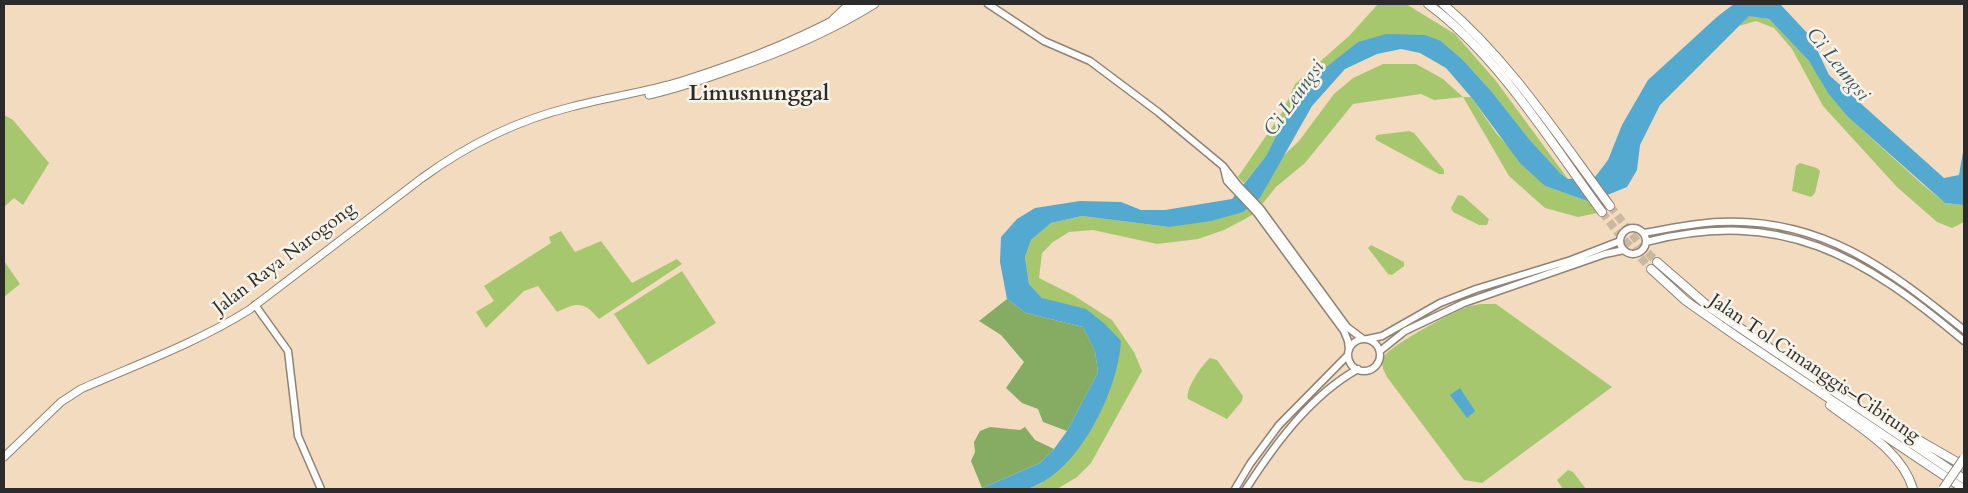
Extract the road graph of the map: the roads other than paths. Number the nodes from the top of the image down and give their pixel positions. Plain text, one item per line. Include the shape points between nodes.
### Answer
1 (850, 4) edge
2 (863, 4) edge
3 (875, 4) edge
4 (880, 4) edge
5 (988, 4) edge
6 (1428, 4) edge
7 (1443, 4) edge
8 (857, 15) junction
9 (834, 19) junction
10 (594, 102) junction
11 (1253, 205) junction
12 (1610, 206) tunnel mouth
13 (1602, 212) tunnel mouth
14 (1643, 232) junction
15 (1620, 241) junction
16 (1646, 242) junction
17 (1838, 243) junction
18 (1850, 249) junction
19 (1624, 250) junction
20 (1835, 254) junction
21 (1846, 259) junction
22 (1657, 262) tunnel mouth
23 (1651, 269) tunnel mouth
24 (255, 305) junction
25 (1964, 330) edge
26 (1366, 339) junction
27 (1964, 341) edge
28 (1380, 351) junction
29 (1349, 352) junction
30 (1766, 358) junction
31 (1358, 369) junction
32 (1828, 388) junction
33 (4, 457) edge
34 (1964, 458) edge
35 (1964, 466) edge
36 (1964, 479) edge
37 (1233, 488) edge
38 (321, 489) edge
39 (1246, 489) edge
40 (1913, 489) edge
41 (1943, 489) edge
42 (1949, 489) edge
43 (1964, 489) edge

1 - 9 highway
2 - 9 main road, Jalan Raya Narogong
3 - 8 main road, Jalan Raya Narogong
4 - 8 main road
5 - 11 street via 1044,41 1090,61 1158,112 1223,166
6 - 13 highway via 1488,60
7 - 12 highway via 1495,54
8 - 10 main road, Jalan Raya Narogong via 814,38 719,74 658,93
9 - 10 main road, Jalan Raya Narogong via 683,81
10 - 24 main road, Jalan Raya Narogong via 523,122 452,157
11 - 26 street via 1347,327
11 - 29 street via 1344,330
14 - 15 street via 1637,228 1625,230
14 - 16 street
14 - 17 street via 1692,224 1744,222 1802,232
15 - 19 street
15 - 26 street via 1571,260 1476,289 1440,303 1382,336
16 - 19 street via 1638,253
16 - 20 street via 1696,232 1752,231 1800,240
17 - 18 street
17 - 20 street via 1839,249
18 - 21 street via 1845,253
18 - 25 street via 1910,286
19 - 28 street via 1438,314 1405,331
20 - 21 street
21 - 27 street via 1896,287
22 - 32 highway, Jalan Tol Cimanggis–Cibitung via 1709,307
23 - 30 highway, Jalan Tol Cimanggis–Cibitung via 1686,301
24 - 33 main road, Jalan Raya Narogong via 221,328 66,398
24 - 38 street via 288,351 298,436
26 - 28 street via 1376,344
26 - 29 street via 1354,342
28 - 31 street via 1376,365 1367,370
29 - 31 street via 1351,364
29 - 37 street via 1286,414
30 - 40 highway via 1882,445 1906,472
30 - 43 highway, Jalan Tol Cimanggis–Cibitung
31 - 39 street via 1334,385 1299,422
32 - 35 highway
32 - 36 highway, Jalan Tol Cimanggis–Cibitung
34 - 41 highway, bridge
35 - 42 highway

